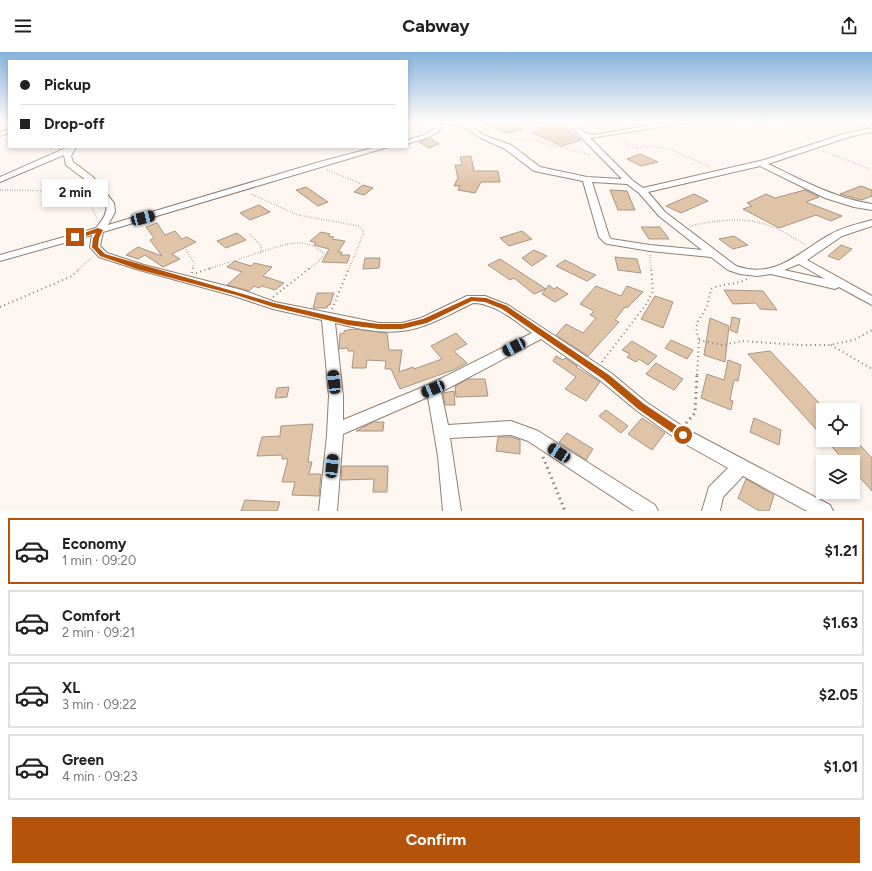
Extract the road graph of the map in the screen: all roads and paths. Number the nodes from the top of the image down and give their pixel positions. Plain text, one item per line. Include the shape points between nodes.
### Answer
1 (497, 142) edge
2 (536, 142) edge
3 (589, 142) edge
4 (623, 142) edge
5 (816, 142) edge
6 (827, 142) edge
7 (820, 145) junction
8 (73, 148) edge
9 (380, 148) edge
10 (604, 158) junction
11 (761, 163) junction
12 (320, 165) junction
13 (872, 170) edge
14 (723, 173) junction
15 (587, 179) junction
16 (0, 180) edge
17 (628, 182) junction
18 (362, 184) dead end
19 (0, 190) edge
20 (240, 190) junction
21 (642, 191) junction
22 (872, 207) edge
23 (872, 223) edge
24 (681, 228) junction
25 (101, 229) junction
26 (249, 233) dead end
27 (650, 248) junction
28 (98, 250) junction
29 (186, 250) dead end
30 (814, 250) junction
31 (261, 252) junction
32 (713, 254) junction
33 (0, 258) edge
34 (799, 260) junction
35 (772, 271) junction
36 (754, 274) junction
37 (187, 276) junction
38 (847, 287) junction
39 (872, 301) edge
40 (266, 303) junction
41 (0, 307) edge
42 (328, 318) junction
43 (872, 330) edge
44 (541, 334) junction
45 (700, 340) junction
46 (830, 345) junction
47 (872, 369) edge
48 (596, 371) junction
49 (433, 389) junction
50 (675, 429) junction
51 (335, 430) junction
52 (441, 432) junction
53 (533, 436) junction
54 (741, 466) junction
55 (328, 511) edge
56 (452, 511) edge
57 (565, 511) edge
58 (649, 511) edge
59 (711, 511) edge
60 (824, 511) edge

1 - 15 street via 537,169
2 - 10 path
3 - 10 street
4 - 14 path via 632,147 660,147 676,151
5 - 7 path
6 - 7 street
7 - 11 street
7 - 13 path via 824,151
8 - 16 street
8 - 25 street via 67,156 68,163 90,179 112,207
9 - 12 street
10 - 17 street
11 - 14 street
11 - 22 street via 831,197 849,204
12 - 18 path via 330,172
12 - 20 street
14 - 21 street
15 - 17 street
15 - 27 street via 604,238 620,244
17 - 21 street
19 - 25 path via 74,191 89,200
20 - 25 street
20 - 42 path via 298,215 359,226 363,229 364,232
21 - 24 street via 662,214
23 - 30 street via 835,236
24 - 30 path via 732,220 755,222 769,226
24 - 32 street
25 - 28 street via 96,238 95,247
25 - 33 street
26 - 31 path via 261,246
27 - 32 street
27 - 48 path via 653,291
28 - 37 street via 102,255 117,260
28 - 41 path via 72,276
29 - 37 path via 194,263
30 - 34 street
31 - 37 path
31 - 40 path via 296,242 313,245 324,254 320,261
32 - 36 street via 732,268
34 - 35 street
34 - 38 street
35 - 36 street
35 - 38 street
36 - 45 path via 741,284 718,285 711,289 707,307 696,328
37 - 40 street
38 - 39 street
40 - 42 street
42 - 44 street via 379,327 402,327 425,321 463,302 481,298 504,308
42 - 51 street via 336,396
43 - 46 path via 854,340
44 - 48 street
44 - 49 street
45 - 46 path via 722,345 744,341
45 - 50 path via 695,413 690,420
46 - 47 path
48 - 50 street
49 - 51 street
49 - 52 street
50 - 54 street
51 - 55 street
52 - 53 street via 511,428
52 - 56 street
53 - 57 path
53 - 58 street
54 - 59 street via 715,493
54 - 60 street

